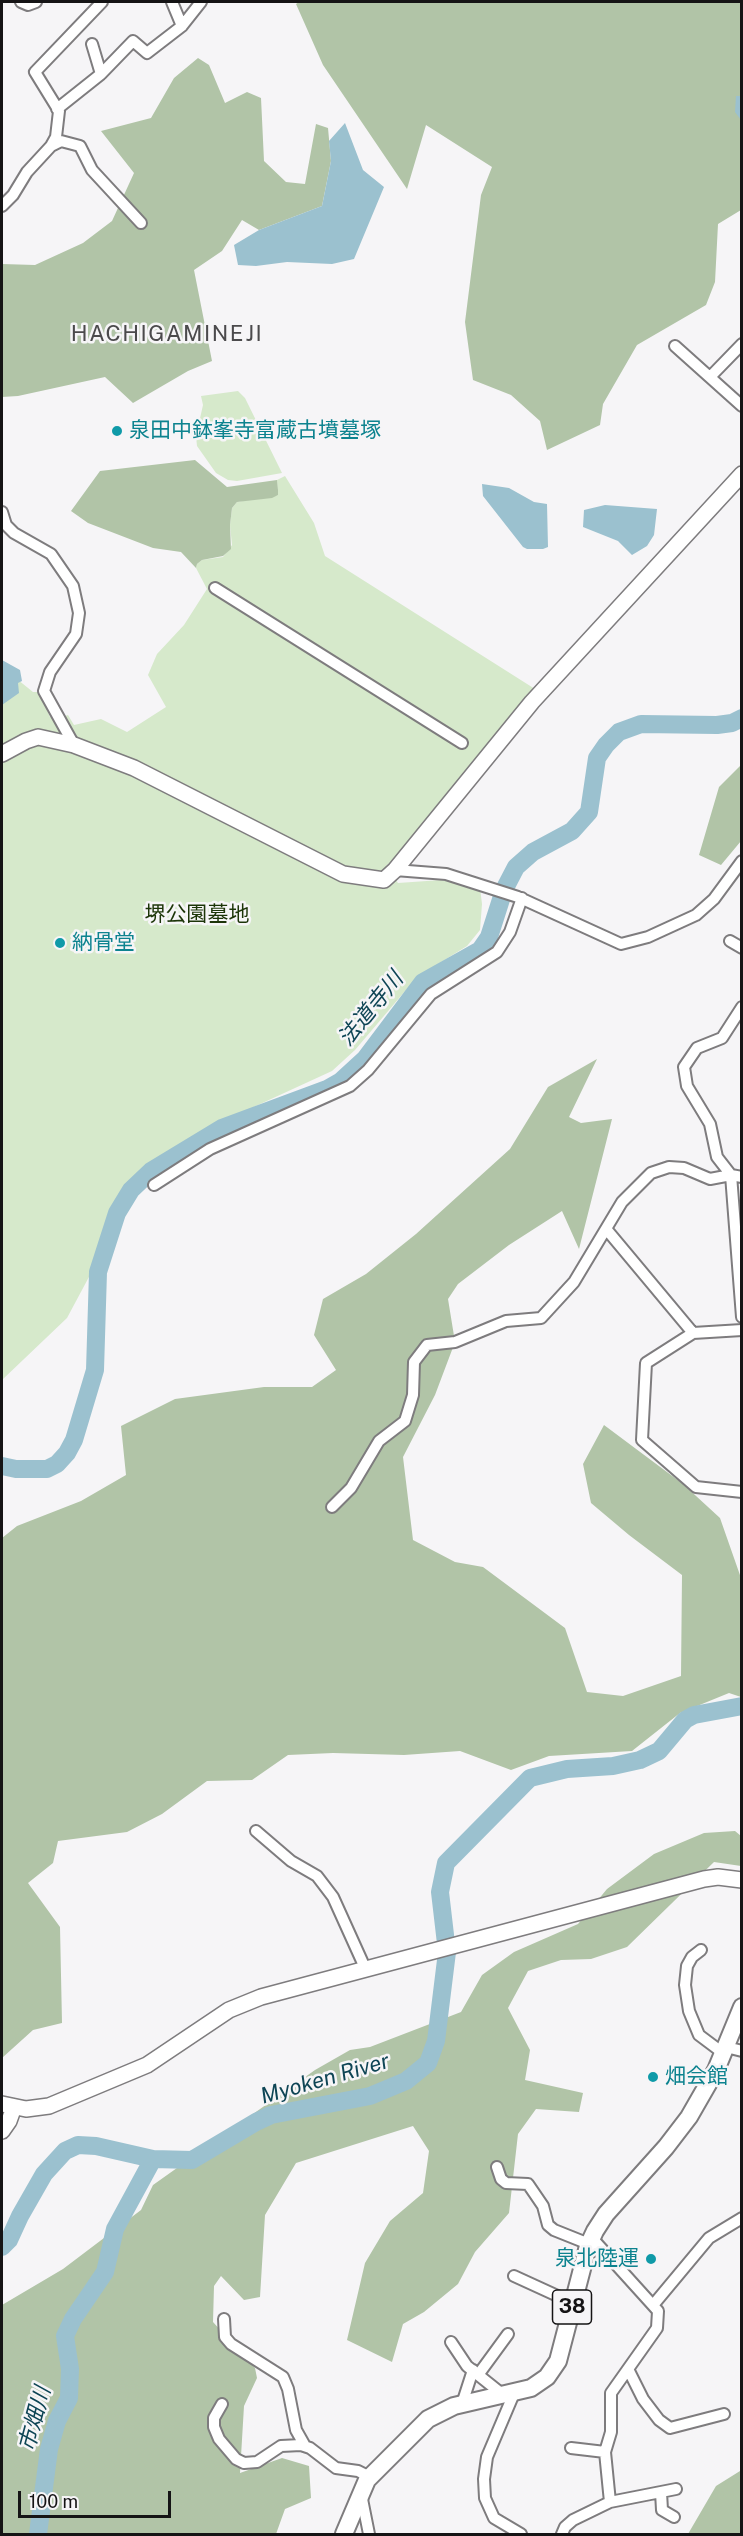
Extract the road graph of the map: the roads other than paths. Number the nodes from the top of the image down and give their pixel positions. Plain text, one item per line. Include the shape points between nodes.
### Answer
1 (21, 2) edge
2 (36, 2) edge
3 (102, 2) edge
4 (172, 2) edge
5 (201, 2) edge
6 (182, 26) junction
7 (92, 44) dead end
8 (101, 74) junction
9 (57, 109) junction
10 (51, 146) junction
11 (2, 206) edge
12 (141, 223) dead end
13 (741, 344) edge
14 (675, 346) dead end
15 (710, 377) junction
16 (741, 406) edge
17 (739, 481) edge
18 (2, 512) edge
19 (215, 588) dead end
20 (462, 743) dead end
21 (74, 745) junction
22 (2, 754) edge
23 (741, 861) edge
24 (395, 870) junction
25 (520, 897) junction
26 (730, 941) dead end
27 (741, 948) edge
28 (741, 1007) edge
29 (736, 1176) edge
30 (154, 1185) dead end
31 (607, 1230) junction
32 (741, 1317) edge
33 (741, 1330) edge
34 (693, 1333) junction
35 (741, 1492) edge
36 (333, 1507) dead end
37 (256, 1831) dead end
38 (741, 1880) edge
39 (701, 1950) dead end
40 (366, 1970) junction
41 (741, 2007) edge
42 (730, 2051) edge
43 (8, 2106) edge
44 (2, 2131) edge
45 (498, 2167) dead end
46 (741, 2218) edge
47 (590, 2241) junction
48 (514, 2276) dead end
49 (573, 2303) junction
50 (654, 2304) junction
51 (224, 2319) dead end
52 (508, 2334) dead end
53 (451, 2342) dead end
54 (628, 2369) junction
55 (475, 2372) junction
56 (509, 2393) junction
57 (222, 2404) dead end
58 (462, 2404) junction
59 (724, 2414) dead end
60 (305, 2446) junction
61 (571, 2448) dead end
62 (604, 2452) junction
63 (370, 2477) junction
64 (676, 2489) dead end
65 (661, 2492) junction
66 (361, 2493) junction
67 (610, 2502) junction
68 (674, 2517) dead end
69 (344, 2535) edge
70 (369, 2535) edge
71 (521, 2535) edge
72 (562, 2535) edge

1 - 2 street
3 - 9 street via 34,72
4 - 6 street
5 - 6 street
6 - 8 street via 147,53 134,41
7 - 8 street
8 - 9 street
9 - 10 street via 57,137
10 - 11 street
10 - 12 street via 61,141 80,146 92,170
13 - 15 street
14 - 15 street
15 - 16 street
17 - 24 street via 532,702
18 - 21 street via 14,533 51,554 73,586 79,613 76,634 50,672 44,691
19 - 20 street
21 - 22 street via 38,737
21 - 24 street via 134,768 343,874 384,880
23 - 25 street via 714,899 696,915 648,937 621,944
24 - 25 street via 446,874
25 - 30 street via 510,932 496,952 431,994 350,1086 210,1149
26 - 27 street
28 - 29 street via 722,1038 697,1048 684,1067 687,1086 710,1124 717,1157
29 - 31 street via 710,1179 684,1168 669,1167 651,1173 622,1202
29 - 32 street
31 - 34 street
31 - 36 street via 574,1282 542,1318 506,1321 455,1342 427,1345 414,1362 413,1395 405,1421 379,1441 351,1488
33 - 34 street
34 - 35 street via 646,1363 642,1440 696,1487
37 - 40 street via 291,1861 317,1876 333,1897
38 - 40 street via 704,1879
39 - 42 street via 687,1966 689,2012 699,2035
40 - 43 street via 261,1997 229,2010 147,2064 49,2106
41 - 42 main road, 38
42 - 47 main road, 38 via 689,2117 606,2214
43 - 44 street via 9,2121
45 - 47 street via 506,2183 528,2184 554,2230
46 - 50 street via 709,2238
47 - 49 main road, 38
47 - 50 street
48 - 49 street
49 - 56 main road, 38 via 558,2361 547,2377 531,2388
50 - 54 street via 658,2311 657,2328
51 - 60 street via 225,2337 231,2344 283,2377 296,2430
52 - 55 street
53 - 55 street
54 - 59 street via 643,2399 670,2428
54 - 62 street via 611,2393 611,2432
55 - 56 street
55 - 58 street
56 - 58 main road, 38
56 - 71 street via 487,2457 484,2489 494,2518
57 - 60 street via 214,2427 236,2459 257,2462 281,2446
58 - 63 main road, 38 via 428,2419
60 - 63 street via 336,2468
61 - 62 street
62 - 67 street
63 - 66 main road, 38
64 - 65 street
65 - 67 street
65 - 68 street via 662,2510
66 - 69 main road, 38
66 - 70 street
67 - 72 street via 573,2520

